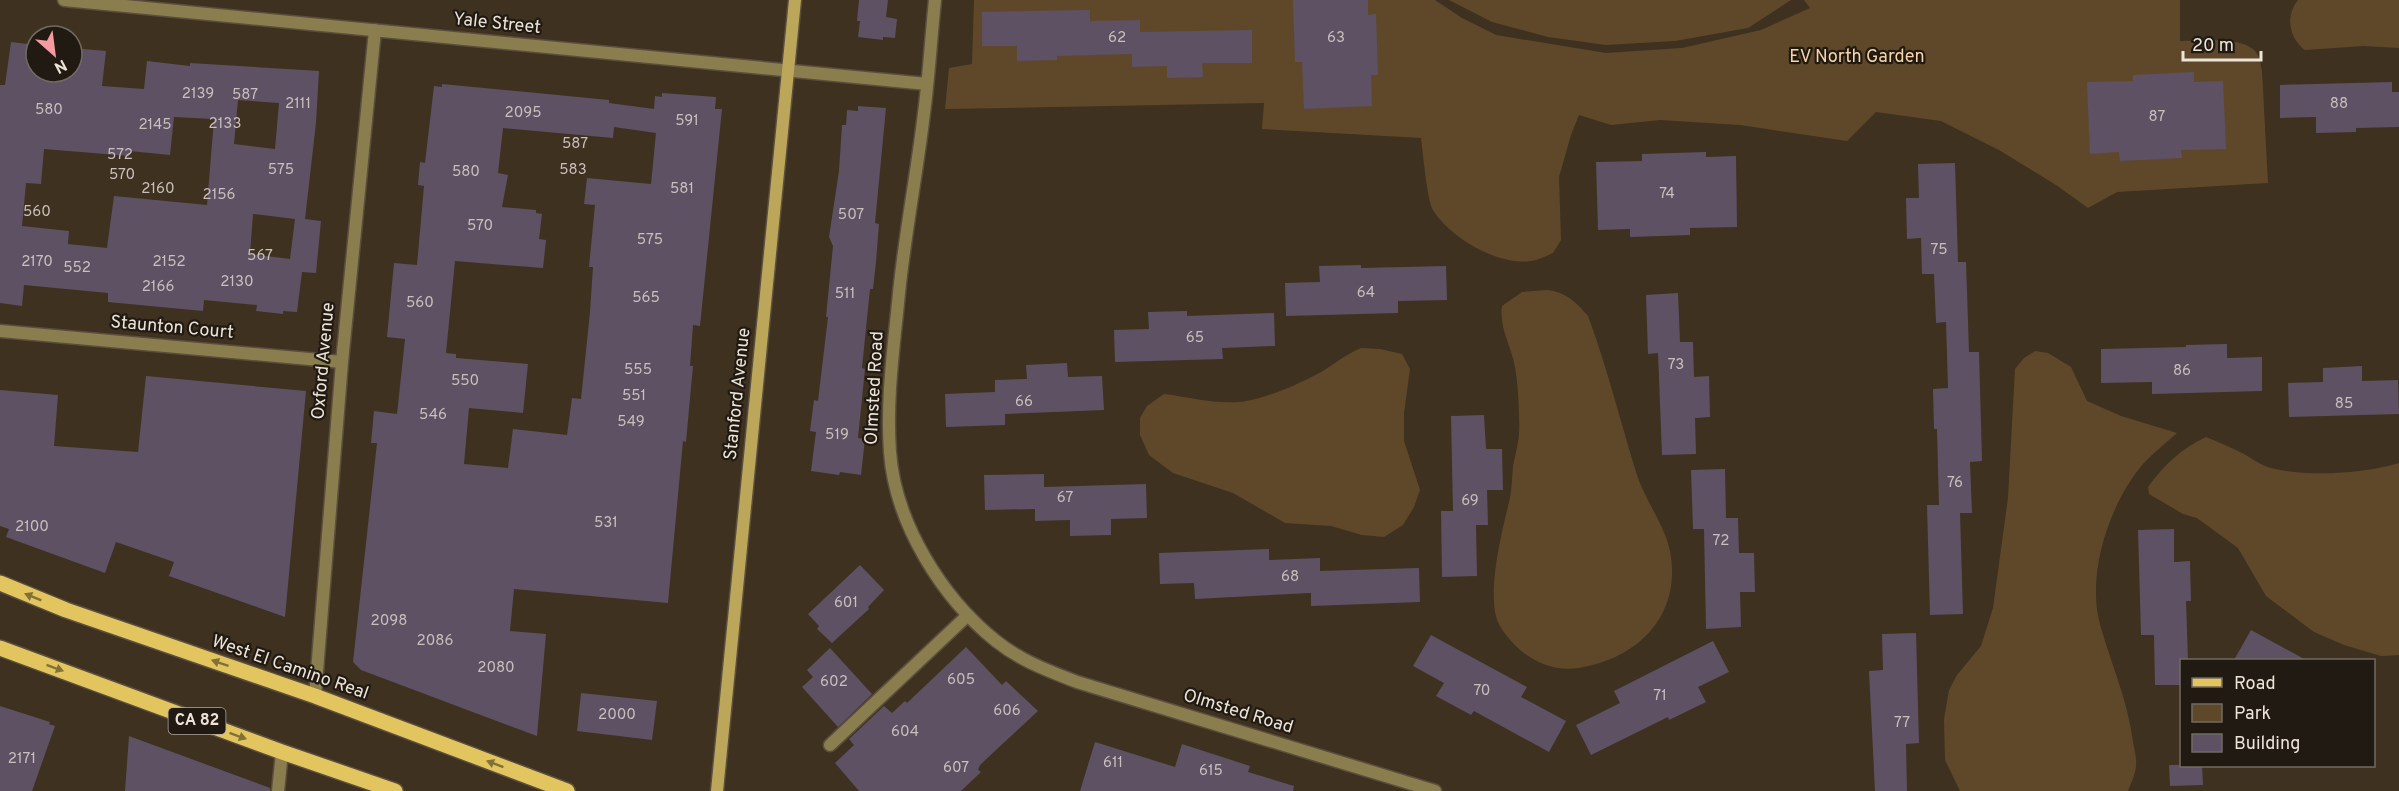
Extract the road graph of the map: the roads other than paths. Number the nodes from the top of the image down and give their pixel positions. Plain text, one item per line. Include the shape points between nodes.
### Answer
1 (64, 0) edge
2 (795, 0) edge
3 (934, 0) edge
4 (375, 30) junction
5 (788, 71) junction
6 (927, 84) junction
7 (0, 331) edge
8 (342, 362) junction
9 (0, 583) edge
10 (968, 615) junction
11 (0, 648) edge
12 (315, 696) junction
13 (830, 745) dead end
14 (282, 752) junction
15 (278, 791) edge
16 (395, 791) edge
17 (567, 791) edge
18 (717, 791) edge
19 (1435, 791) edge

1 - 4 street, Yale Street
2 - 5 street, Stanford Avenue
3 - 6 street, Olmsted Road
4 - 5 street, Yale Street
4 - 8 street, Oxford Avenue
5 - 6 street, Yale Street
5 - 18 street, Stanford Avenue
6 - 10 street, Olmsted Road via 904,243 889,406 890,454 915,541 938,579
7 - 8 street, Staunton Court
8 - 12 street, Oxford Avenue
12 -> 9 main road, West El Camino Real via 107,625
10 - 13 street
10 - 19 street, Olmsted Road via 998,642 1037,667
11 -> 14 main road, CA 82
17 -> 12 main road, West El Camino Real
14 - 15 street
14 - 16 main road, CA 82

